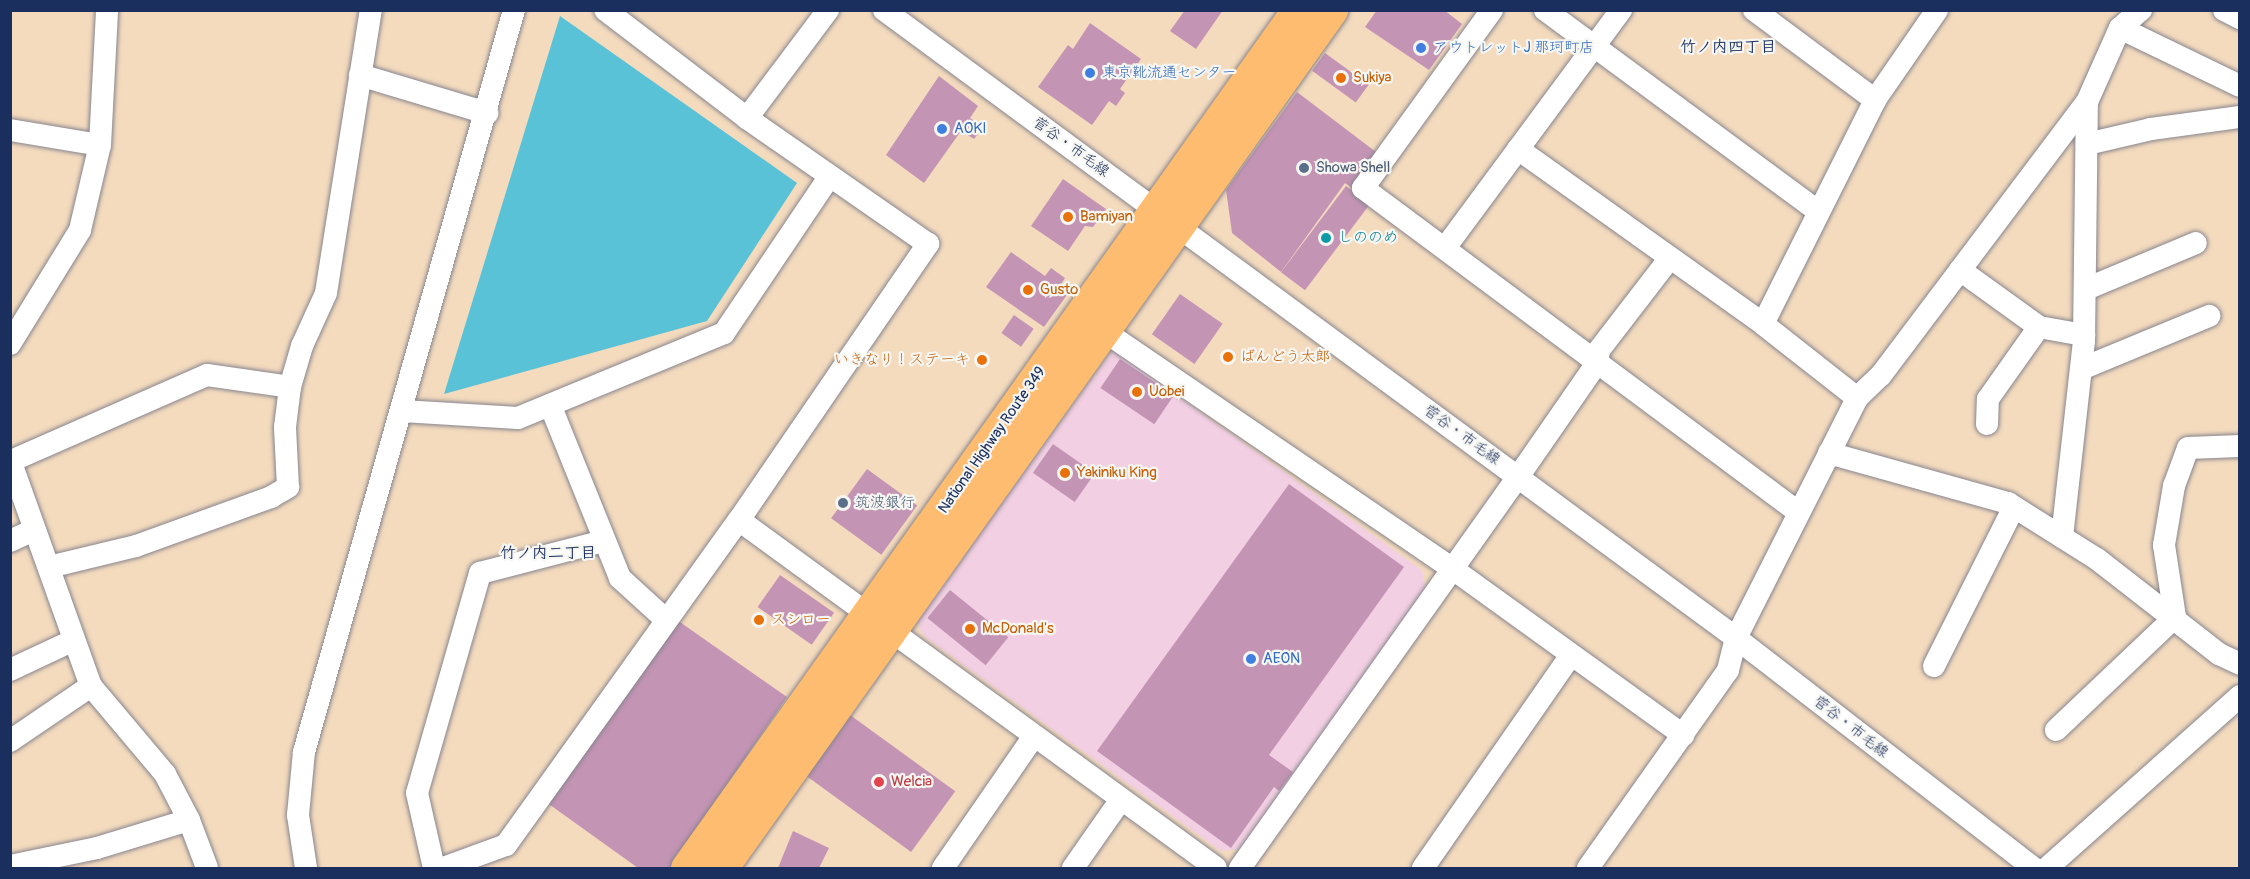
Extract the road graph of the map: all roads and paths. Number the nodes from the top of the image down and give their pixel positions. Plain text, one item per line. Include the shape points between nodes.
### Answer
1 (106, 10) edge
2 (371, 10) edge
3 (514, 10) edge
4 (605, 10) edge
5 (828, 10) edge
6 (884, 10) edge
7 (1298, 10) edge
8 (1331, 10) edge
9 (1492, 10) edge
10 (1545, 10) edge
11 (1621, 10) edge
12 (1754, 10) edge
13 (1937, 10) edge
14 (2141, 10) edge
15 (2224, 10) edge
16 (2240, 18) edge
17 (2120, 28) junction
18 (1594, 47) junction
19 (360, 75) junction
20 (2240, 86) edge
21 (1875, 100) junction
22 (2087, 102) junction
23 (487, 113) junction
24 (2240, 117) edge
25 (747, 118) junction
26 (10, 130) edge
27 (2087, 144) junction
28 (100, 145) junction
29 (1518, 149) junction
30 (830, 176) junction
31 (1819, 212) junction
32 (1168, 219) junction
33 (2196, 243) dead end
34 (1445, 248) junction
35 (1669, 259) junction
36 (1960, 270) junction
37 (2086, 289) junction
38 (2209, 316) dead end
39 (1763, 324) junction
40 (2039, 327) junction
41 (1104, 331) junction
42 (2084, 335) junction
43 (10, 344) edge
44 (1596, 363) junction
45 (2081, 369) junction
46 (290, 387) junction
47 (1857, 398) junction
48 (551, 407) junction
49 (402, 411) junction
50 (1987, 424) dead end
51 (2240, 446) edge
52 (1829, 453) junction
53 (11, 461) edge
54 (1518, 477) junction
55 (2014, 507) junction
56 (1798, 512) junction
57 (739, 520) junction
58 (34, 530) junction
59 (2062, 537) junction
60 (10, 541) edge
61 (604, 541) junction
62 (49, 567) junction
63 (1453, 569) junction
64 (2175, 617) junction
65 (666, 620) junction
66 (878, 623) junction
67 (1736, 638) junction
68 (72, 641) junction
69 (1571, 655) junction
70 (2240, 664) edge
71 (1934, 666) dead end
72 (10, 670) edge
73 (91, 686) junction
74 (2240, 696) edge
75 (2056, 730) dead end
76 (1683, 735) junction
77 (1034, 736) junction
78 (10, 741) edge
79 (1120, 801) junction
80 (189, 820) junction
81 (2007, 861) edge
82 (10, 866) edge
83 (1428, 867) edge
84 (207, 868) edge
85 (306, 868) edge
86 (434, 868) edge
87 (443, 868) edge
88 (687, 868) edge
89 (720, 868) edge
90 (943, 868) edge
91 (1073, 868) edge
92 (1216, 868) edge
93 (1240, 868) edge
94 (1588, 868) edge
95 (2034, 868) edge
96 (2047, 868) edge

1 - 28 street
2 - 19 street
3 - 23 street
4 - 25 street
5 - 25 street
6 - 32 street, 菅谷・市毛線
7 - 32 highway, National Highway Route 349
8 - 32 highway, National Highway Route 349
9 - 34 street via 1363,188
10 - 18 street
11 - 18 street
12 - 21 street
13 - 21 street
14 - 17 street
15 - 16 street
17 - 20 street
17 - 22 street
18 - 29 street
18 - 31 street
19 - 23 street
19 - 46 street via 326,293 302,346
21 - 31 street
22 - 27 street
22 - 36 street
23 - 49 street
24 - 27 street via 2151,129
25 - 30 street
26 - 28 street
27 - 37 street
28 - 43 street via 80,230
29 - 34 street
29 - 35 street
30 - 48 street via 724,333
30 - 57 street via 928,244
31 - 39 street
32 - 41 highway, National Highway Route 349
32 - 54 street, 菅谷・市毛線
32 - 66 highway, National Highway Route 349
33 - 37 street
34 - 44 street
35 - 39 street
35 - 44 street via 1599,350
36 - 40 street
36 - 47 street via 1881,375
37 - 42 street
38 - 45 street
39 - 47 street
40 - 42 street
40 - 50 street via 1988,399
41 - 63 street
41 - 66 highway, National Highway Route 349
42 - 45 street
44 - 54 street
44 - 56 street
45 - 59 street
46 - 53 street via 207,375
46 - 62 street via 285,427 288,488 271,498 136,546
47 - 52 street
48 - 49 street via 518,418
48 - 61 street
49 - 85 street via 304,752 298,815
51 - 64 street via 2188,448 2174,486 2164,545
52 - 55 street
52 - 56 street
53 - 58 street
54 - 63 street
54 - 67 street, 菅谷・市毛線
55 - 59 street
55 - 71 street
56 - 67 street
57 - 65 street
57 - 66 street
58 - 60 street
58 - 62 street
59 - 64 street
61 - 65 street via 620,578
61 - 86 street via 480,573 417,793
62 - 68 street
63 - 69 street
63 - 93 street
64 - 70 street via 2218,654
64 - 75 street
65 - 87 street via 506,845
66 - 77 street
66 - 88 highway, National Highway Route 349
66 - 89 highway, National Highway Route 349
67 - 76 street via 1728,670
67 - 81 street, 菅谷・市毛線
68 - 72 street
68 - 73 street
69 - 76 street
69 - 83 street
73 - 78 street
73 - 80 street via 165,774
74 - 96 street
76 - 94 street
77 - 79 street
77 - 90 street
79 - 91 street
79 - 92 street
80 - 82 street via 97,848
80 - 84 street
81 - 95 street, 菅谷・市毛線

